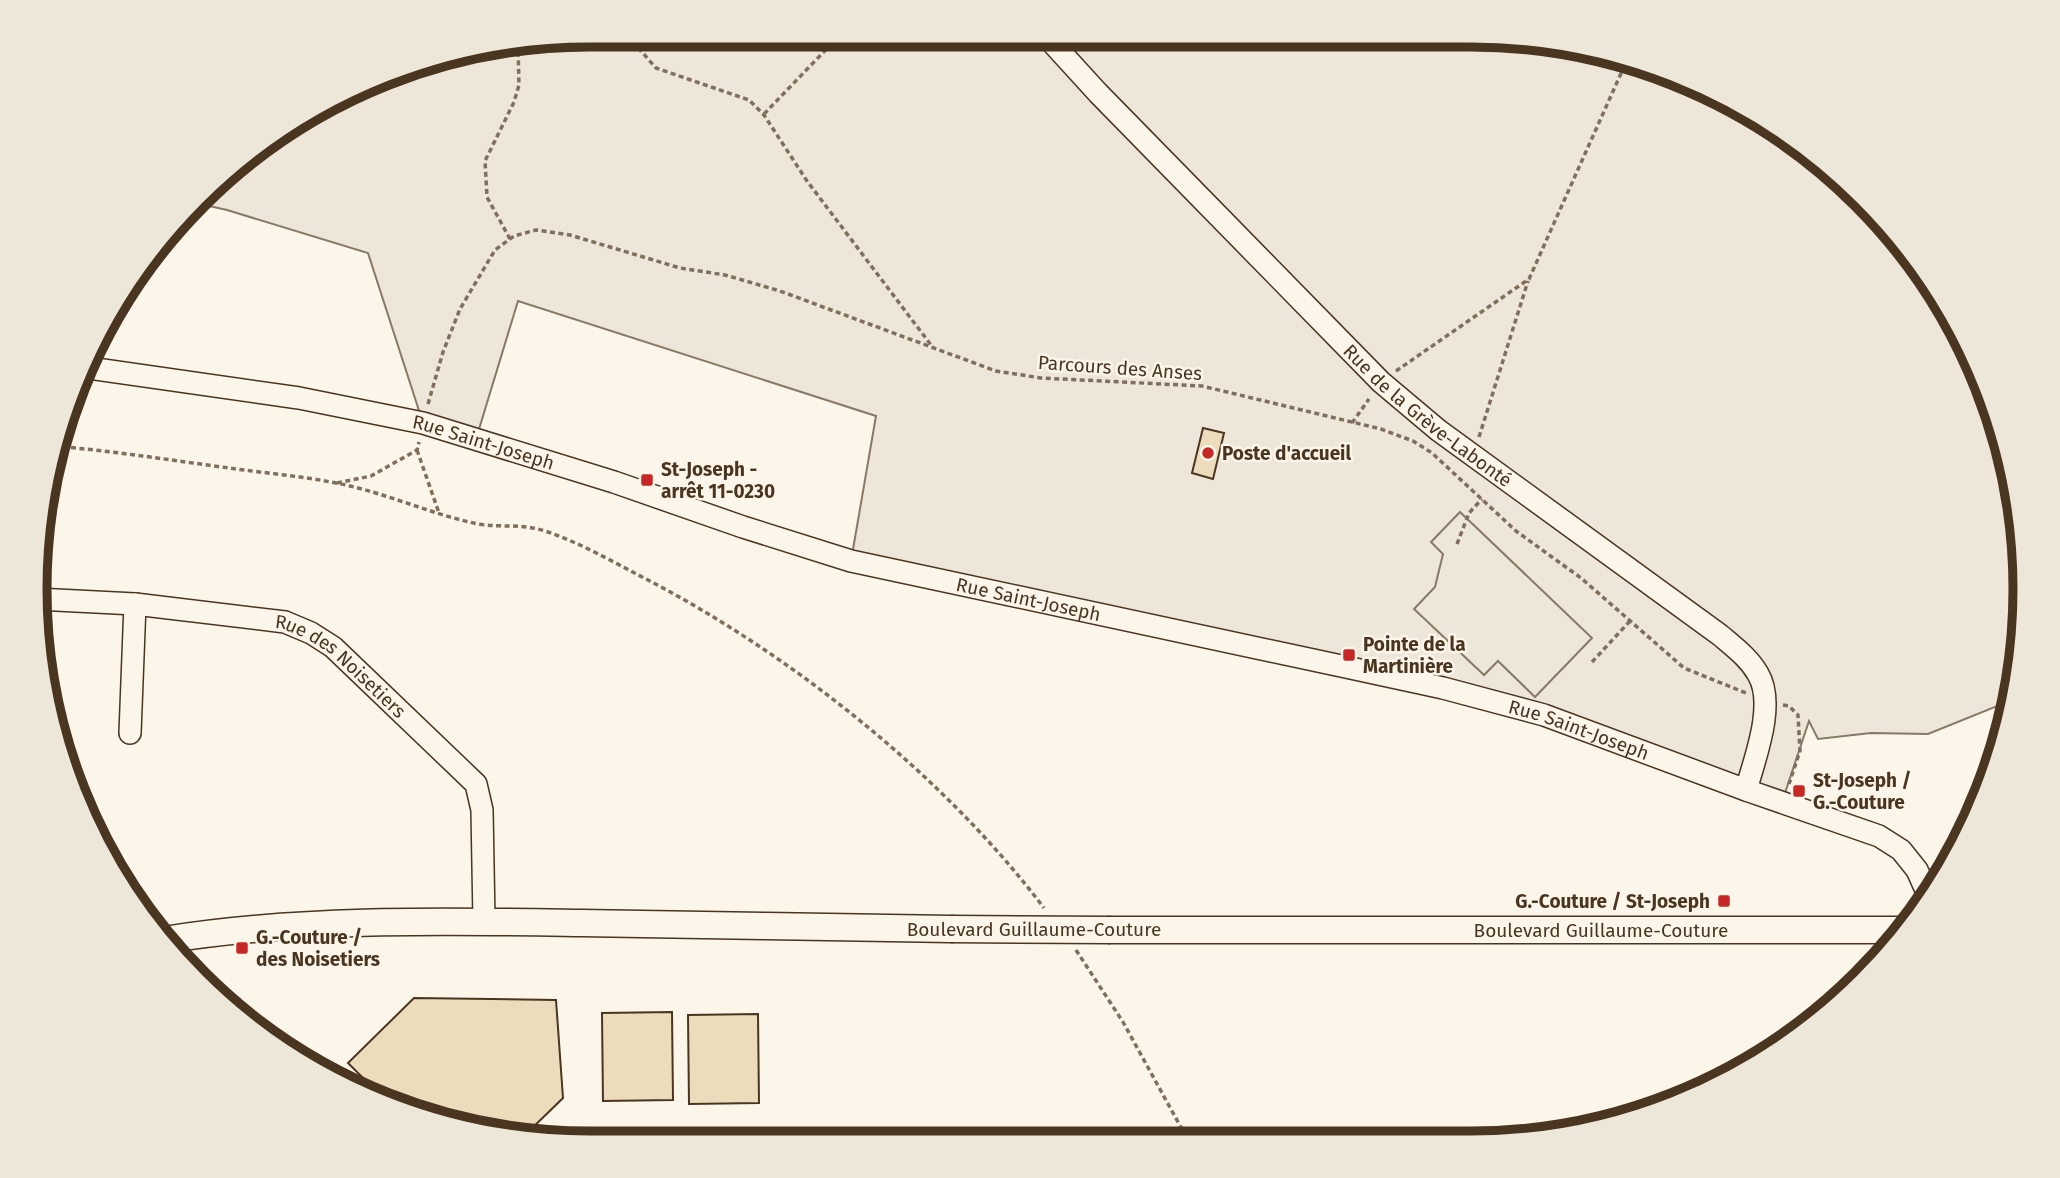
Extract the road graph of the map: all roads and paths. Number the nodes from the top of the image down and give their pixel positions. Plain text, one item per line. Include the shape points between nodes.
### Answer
1 (637, 47) edge
2 (829, 47) edge
3 (1056, 47) edge
4 (518, 52) edge
5 (1623, 69) edge
6 (764, 115) junction
7 (510, 239) junction
8 (1528, 279) junction
9 (932, 347) junction
10 (94, 369) edge
11 (1381, 382) junction
12 (426, 412) dead end
13 (1352, 422) junction
14 (419, 440) dead end
15 (67, 447) edge
16 (417, 450) junction
17 (1473, 456) junction
18 (337, 483) junction
19 (1482, 499) junction
20 (439, 513) junction
21 (1457, 544) dead end
22 (47, 600) edge
23 (135, 604) junction
24 (1630, 621) junction
25 (1592, 662) dead end
26 (1766, 701) junction
27 (130, 733) dead end
28 (1746, 790) junction
29 (1782, 802) junction
30 (1924, 885) edge
31 (1048, 914) dead end
32 (484, 921) junction
33 (1892, 930) edge
34 (176, 938) edge
35 (1071, 944) dead end
36 (1183, 1131) edge

1 - 6 path via 656,68 749,100
2 - 6 path
3 - 11 street, Rue de la Grève-Labonté
4 - 7 path via 519,85 514,102 485,162 487,197
5 - 8 path
6 - 9 path via 807,181
7 - 9 path, Parcours des Anses via 536,230 570,235 680,268 780,291
7 - 12 path via 495,250 460,309
8 - 11 path
8 - 17 path
9 - 13 path, Parcours des Anses via 996,371 1041,378 1202,386
10 - 28 street, Rue Saint-Joseph via 299,398 423,423 851,561 1443,688 1544,715
11 - 13 path
11 - 17 street, Rue de la Grève-Labonté
13 - 19 path, Parcours des Anses via 1413,441
14 - 16 path
15 - 18 path
16 - 18 path via 371,476
16 - 20 path
17 - 26 street, Rue de la Grève-Labonté via 1720,635 1760,675
18 - 20 path
19 - 21 path via 1469,513
19 - 24 path, Parcours des Anses
20 - 31 path via 480,524 547,532 691,602 755,643 843,707 909,764 1018,874
22 - 23 street, Rue des Noisetiers
23 - 27 street
23 - 32 street, Rue des Noisetiers via 285,622 333,647 476,784 482,810
24 - 25 path
24 - 26 path, Parcours des Anses via 1684,668
26 - 28 street, Rue de la Grève-Labonté
26 - 29 path, Parcours des Anses via 1789,706 1798,715 1800,751
28 - 29 street, Rue Saint-Joseph
29 - 30 street, Rue Saint-Joseph via 1879,836 1901,850
32 - 33 main road, Boulevard Guillaume-Couture, bridge via 951,929
32 - 34 main road, Boulevard Guillaume-Couture via 269,926
35 - 36 path via 1123,1022

